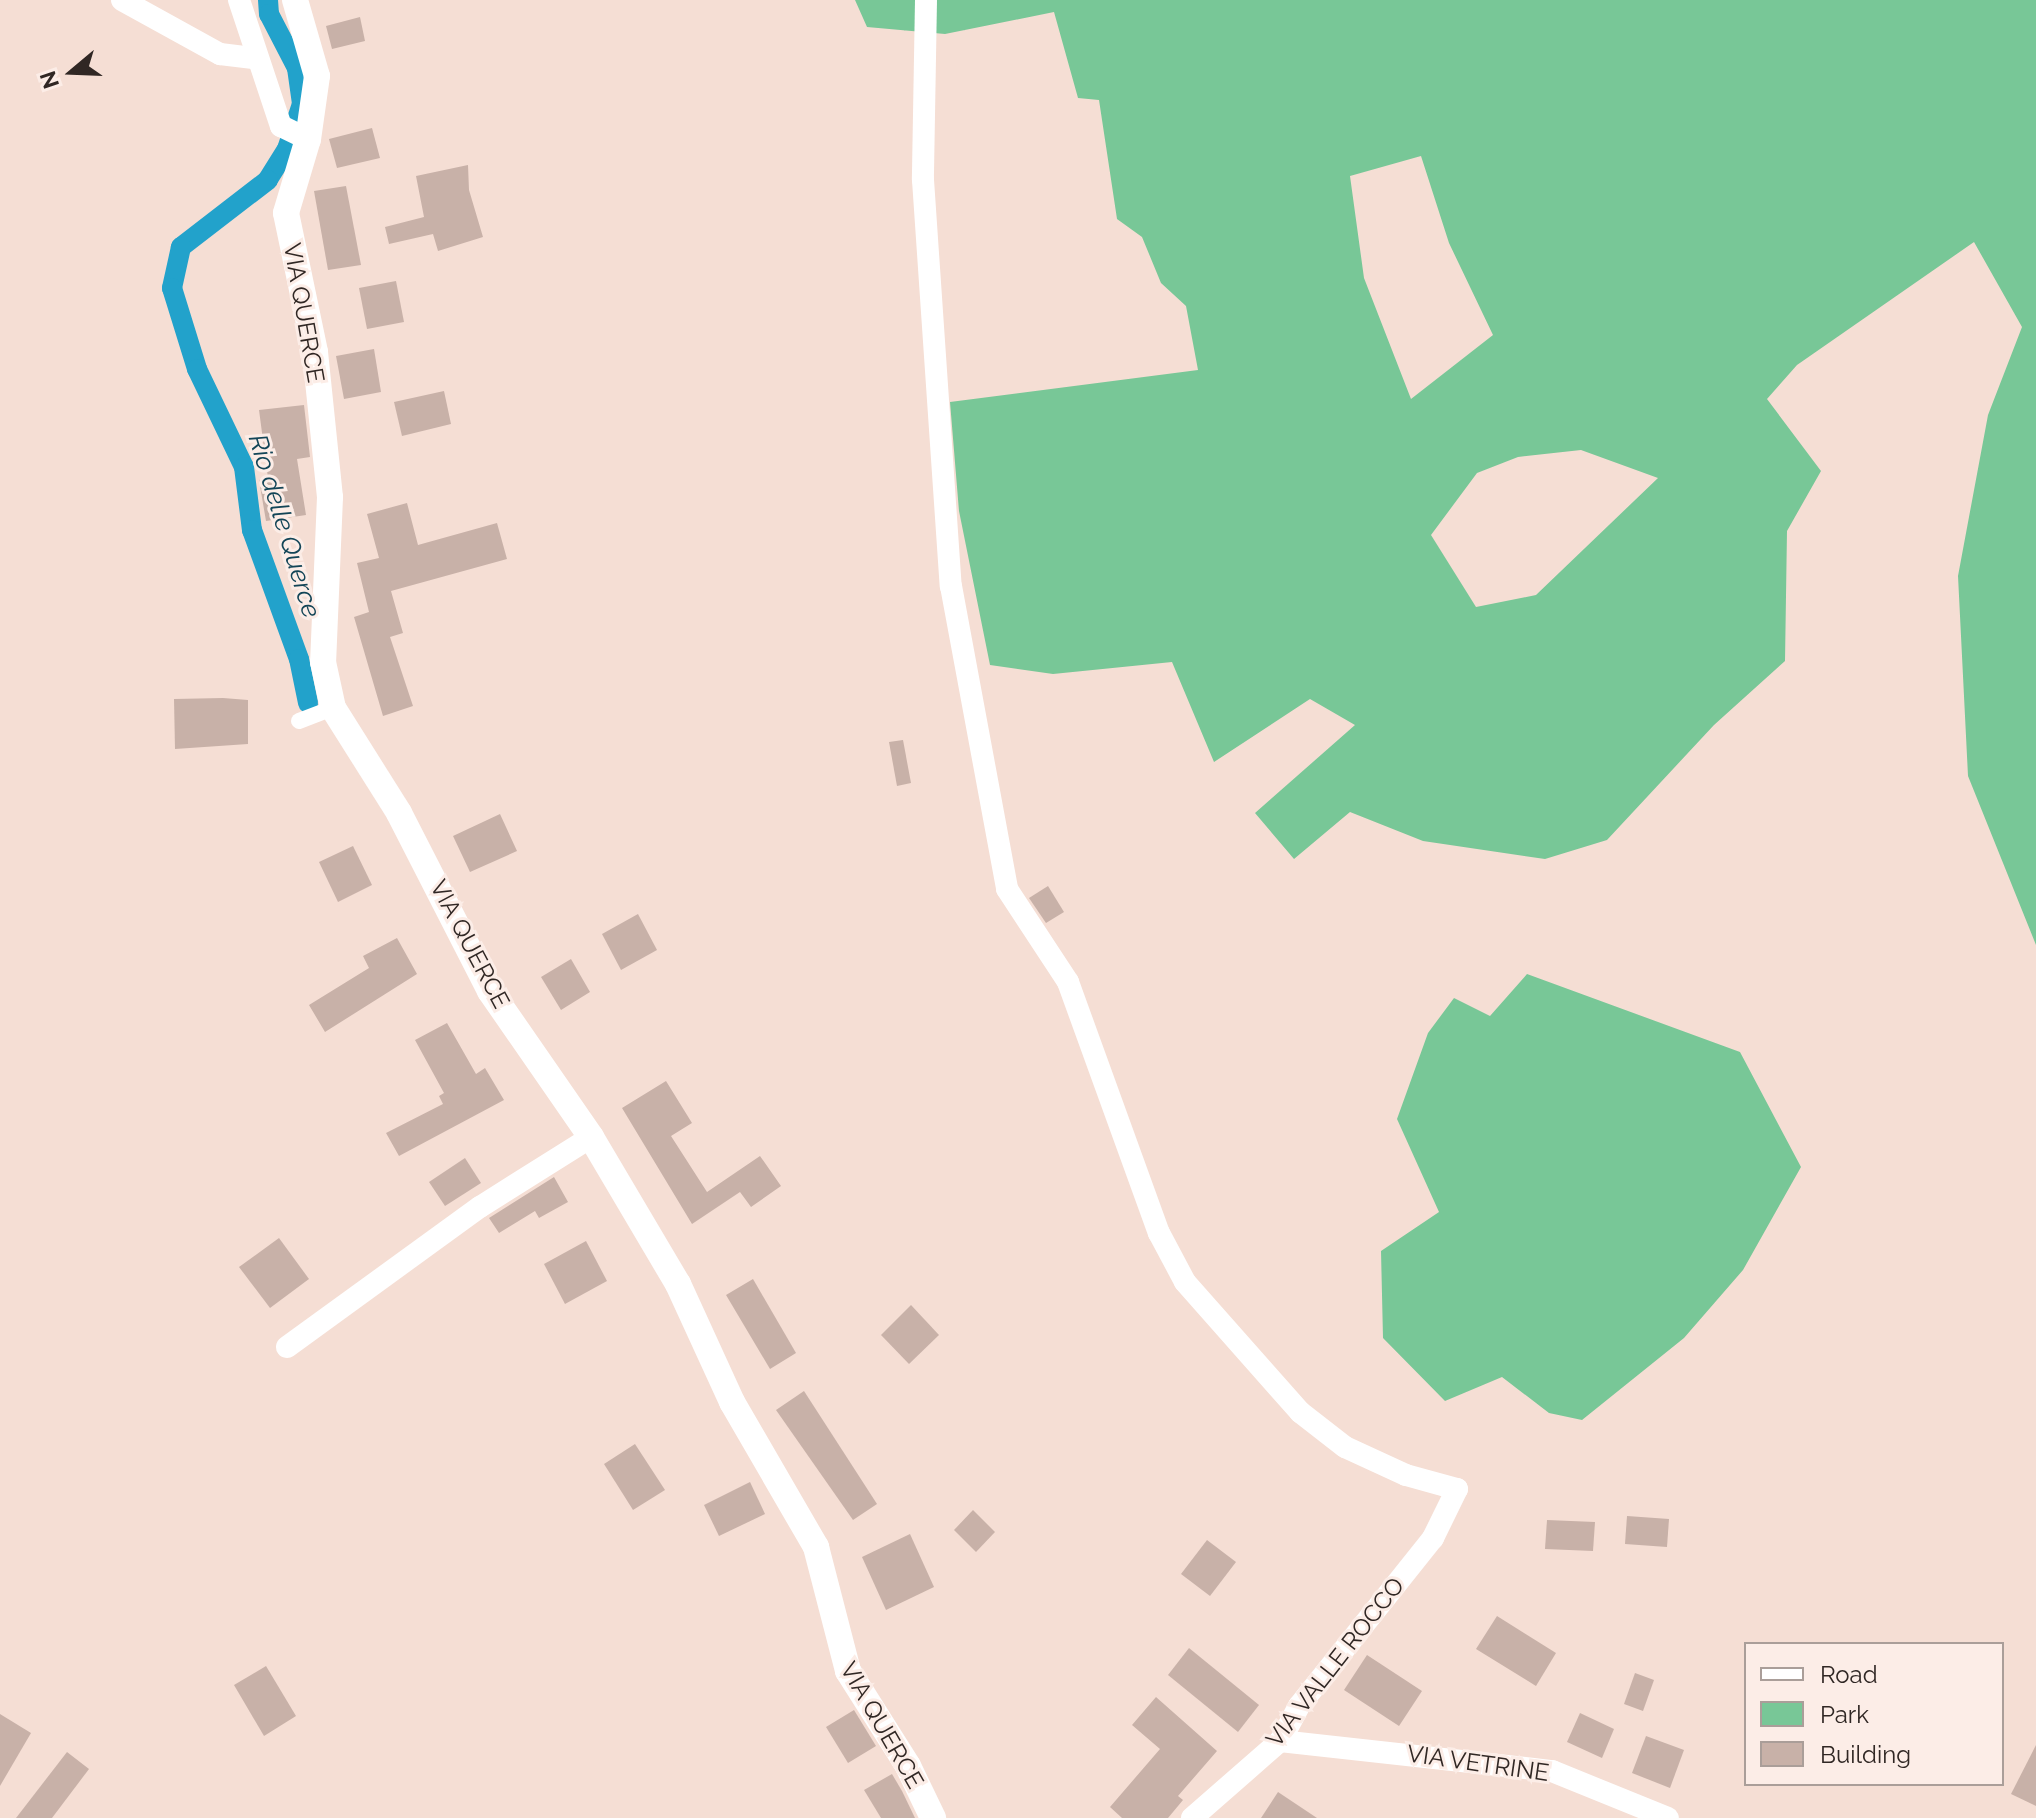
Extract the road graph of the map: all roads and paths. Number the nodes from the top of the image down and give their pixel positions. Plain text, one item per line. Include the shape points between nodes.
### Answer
1 (122, 0) edge
2 (239, 0) edge
3 (295, 0) edge
4 (926, 0) edge
5 (258, 59) junction
6 (296, 134) junction
7 (333, 708) junction
8 (299, 721) dead end
9 (591, 1137) junction
10 (287, 1347) dead end
11 (1280, 1741) junction
12 (933, 1818) edge
13 (1192, 1818) edge
14 (1668, 1818) edge

1 - 5 street via 220,54
2 - 5 street
3 - 6 street, VIA QUERCE via 317,76
4 - 11 street, VIA VALLE ROCCO via 923,180 951,586 1007,889 1068,982 1159,1233 1185,1282 1300,1412 1345,1447 1406,1475 1457,1489 1433,1538 1299,1706
5 - 6 street
6 - 7 street, VIA QUERCE via 286,213 315,352 330,497 323,662
7 - 8 street
7 - 9 street, VIA QUERCE via 443,893 490,991
9 - 10 street via 480,1207
9 - 12 street, VIA QUERCE via 678,1284 732,1402 816,1547 848,1671 908,1766
11 - 13 street, VIA VALLE ROCCO
11 - 14 street, VIA VETRINE via 1552,1771

